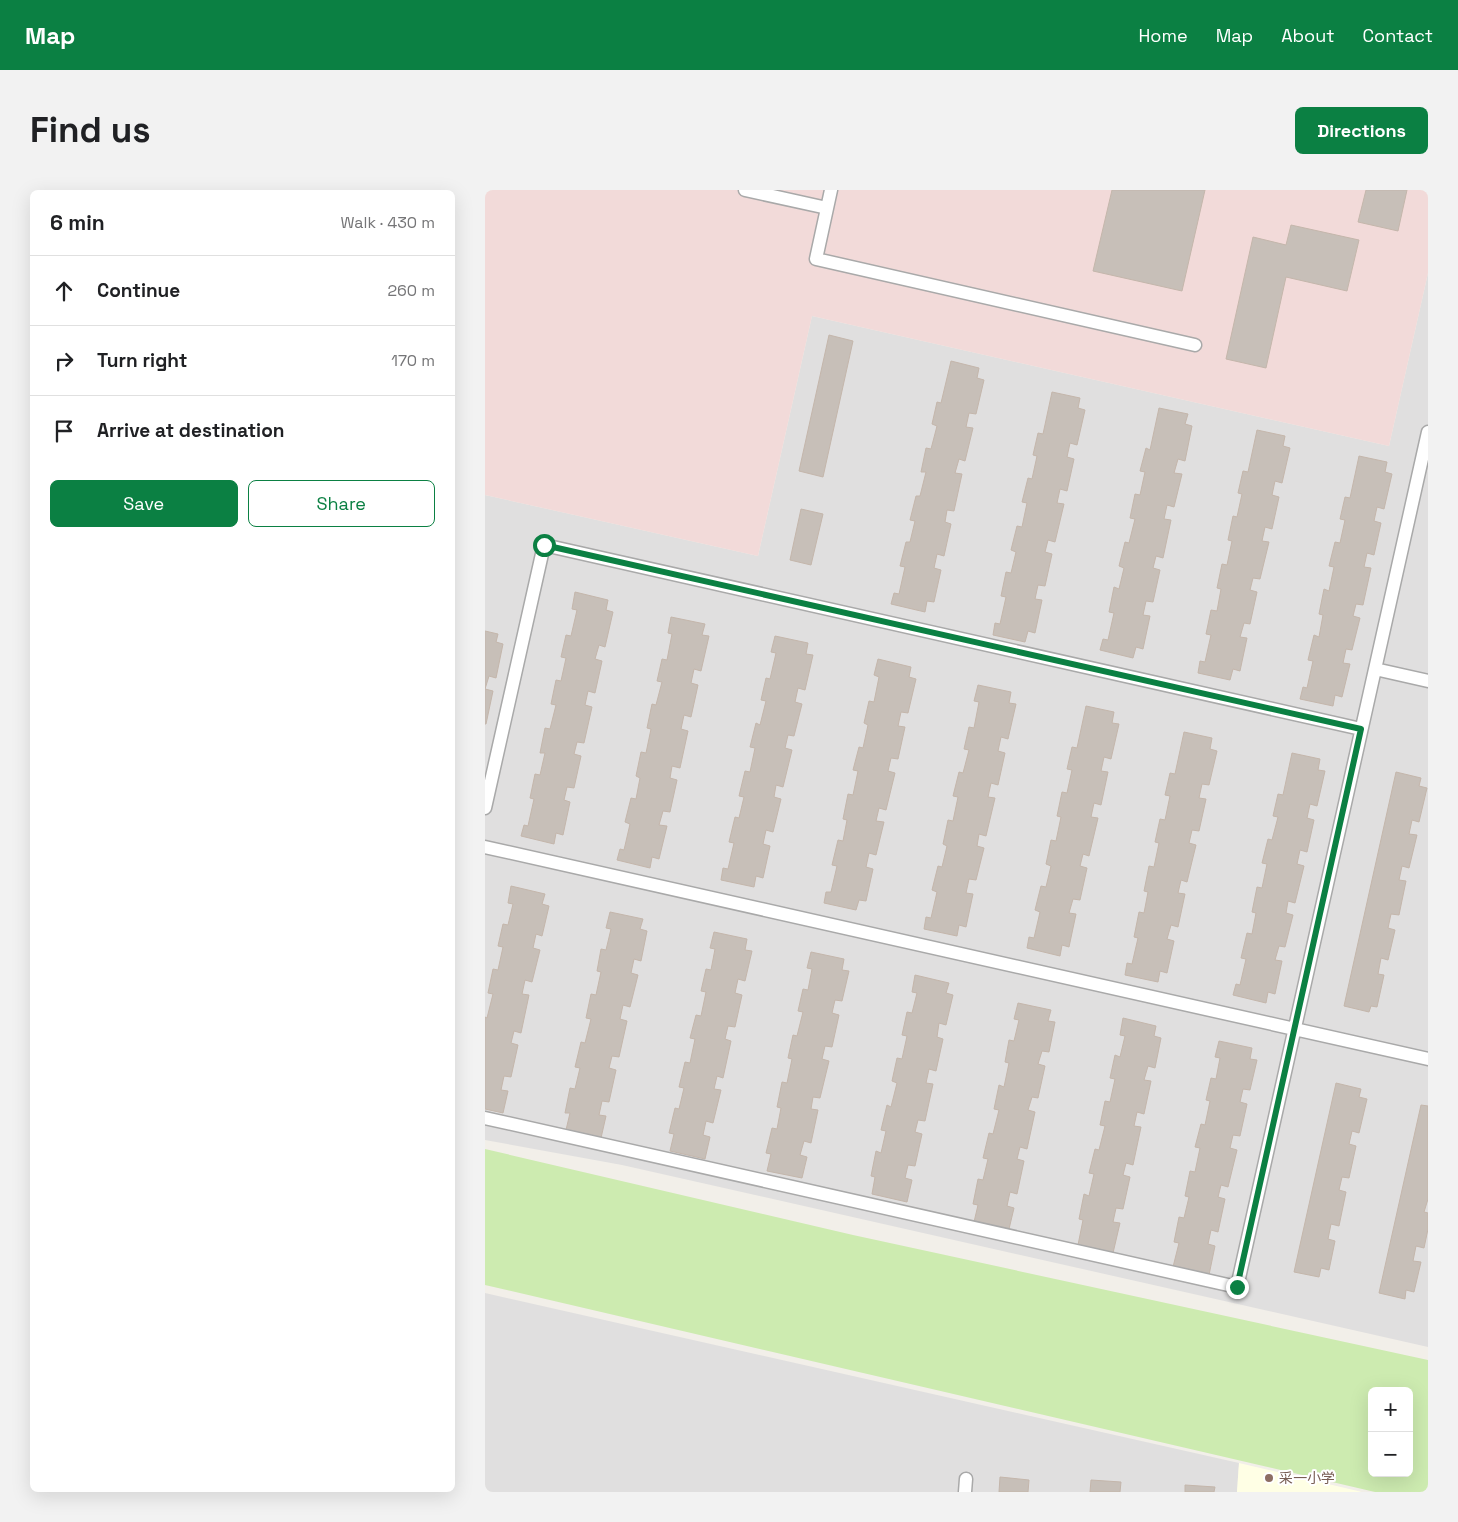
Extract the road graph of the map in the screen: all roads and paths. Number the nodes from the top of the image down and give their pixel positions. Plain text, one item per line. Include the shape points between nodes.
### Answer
1 (745, 190) edge
2 (831, 190) edge
3 (827, 208) junction
4 (1195, 344) dead end
5 (1428, 432) edge
6 (1375, 669) junction
7 (1428, 682) edge
8 (1361, 729) junction
9 (485, 808) edge
10 (485, 846) edge
11 (1294, 1029) junction
12 (1428, 1059) edge
13 (485, 1118) edge
14 (966, 1478) dead end
15 (965, 1492) edge

1 - 3 lane
2 - 3 lane
3 - 4 lane via 816,259
5 - 6 lane
6 - 7 lane
6 - 8 lane
8 - 9 lane via 544,545
8 - 11 lane
10 - 11 lane
11 - 12 lane
11 - 13 lane via 1237,1287
14 - 15 lane

